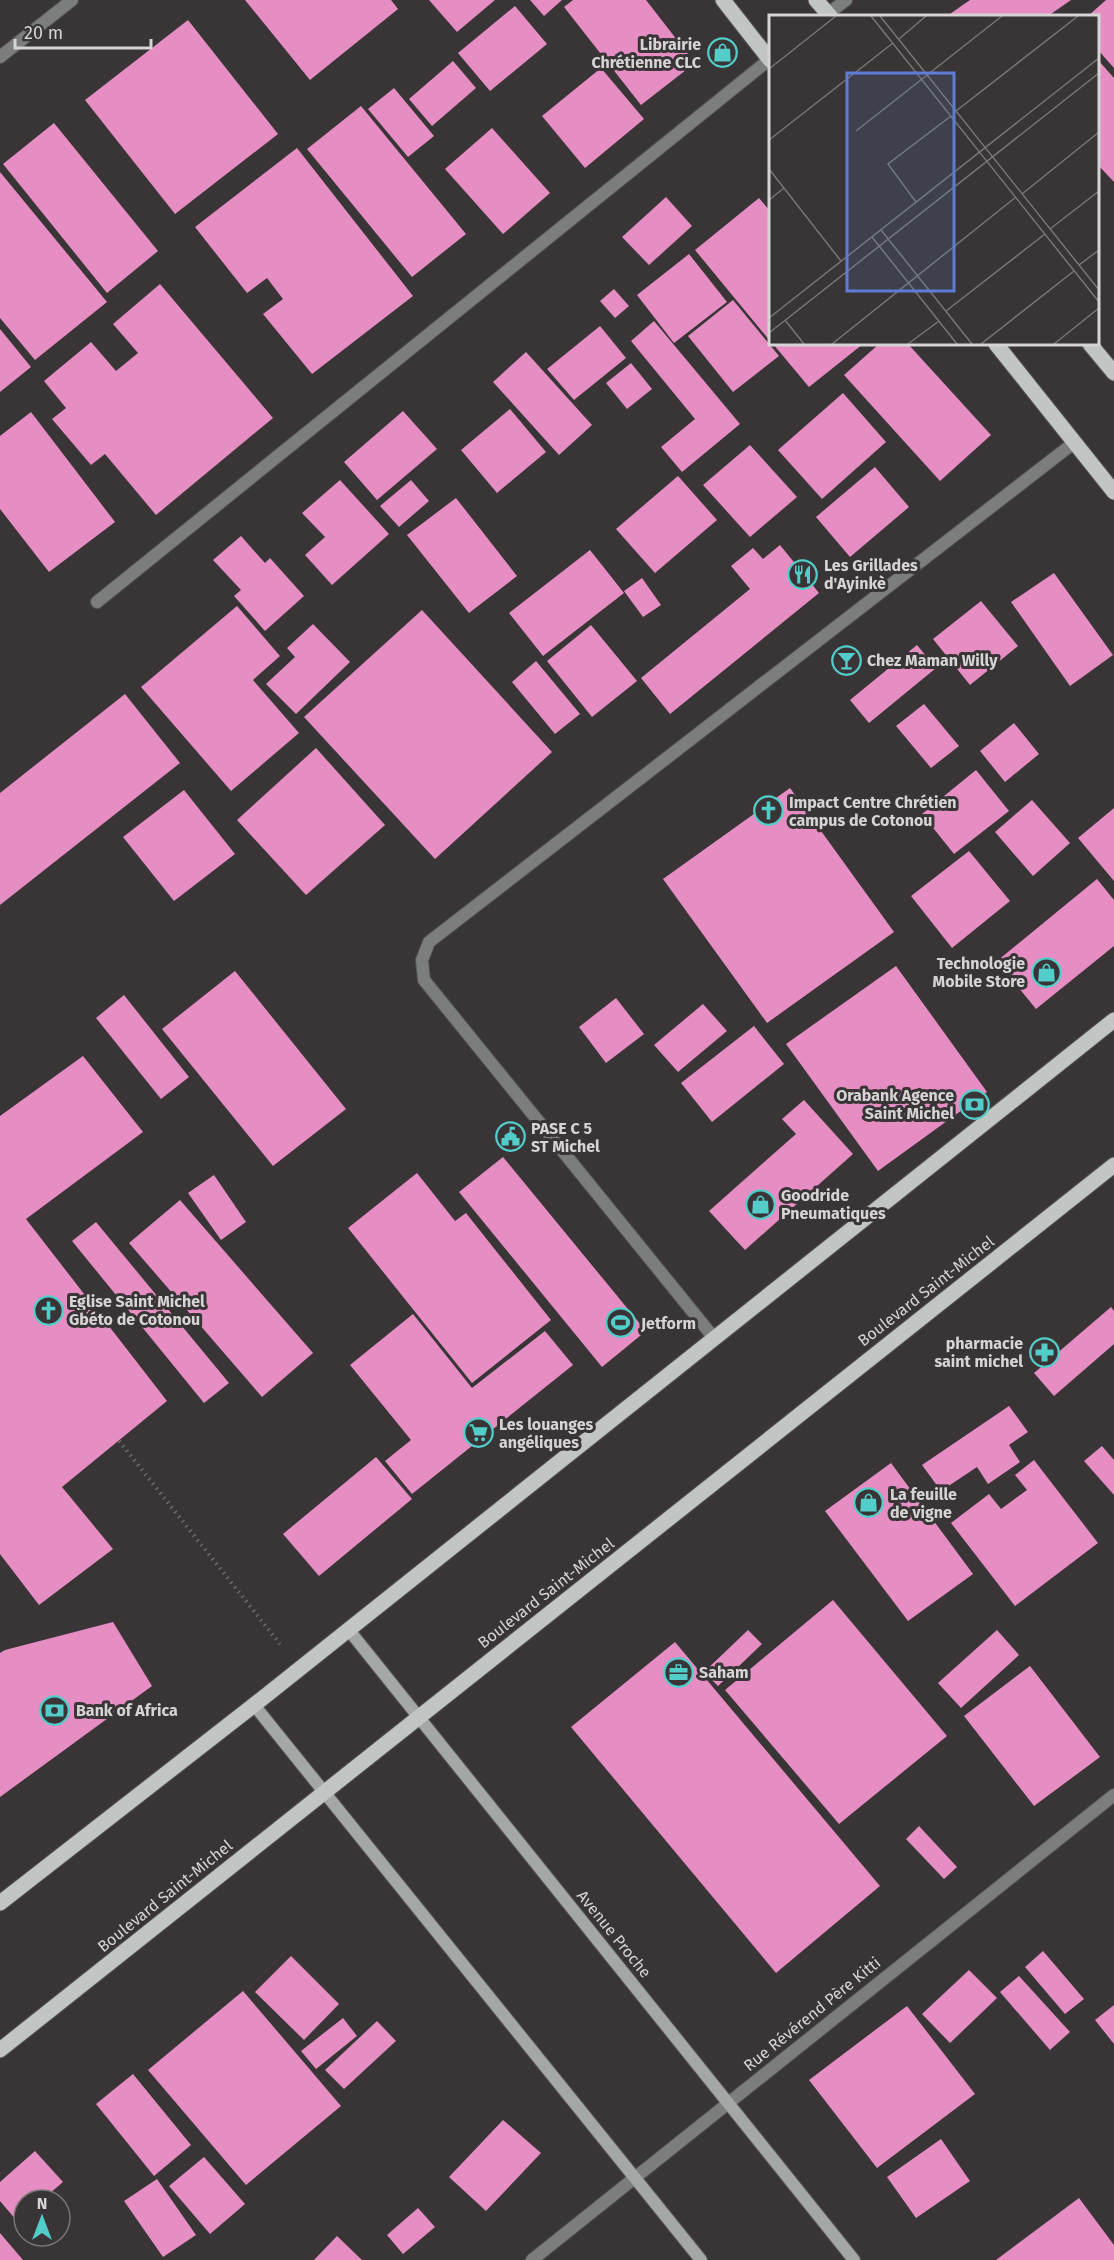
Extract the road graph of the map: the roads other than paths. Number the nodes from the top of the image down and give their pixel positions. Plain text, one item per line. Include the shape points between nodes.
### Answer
1 (72, 0) edge
2 (723, 0) edge
3 (816, 0) edge
4 (846, 0) edge
5 (826, 15) edge
6 (828, 15) edge
7 (0, 57) edge
8 (769, 59) edge
9 (769, 61) edge
10 (997, 345) edge
11 (1091, 345) edge
12 (1114, 374) edge
13 (1075, 442) junction
14 (1114, 492) edge
15 (98, 602) dead end
16 (1114, 1020) edge
17 (1114, 1165) edge
18 (714, 1338) junction
19 (348, 1629) junction
20 (254, 1705) junction
21 (419, 1718) junction
22 (324, 1792) junction
23 (1114, 1795) edge
24 (0, 1903) edge
25 (0, 2050) edge
26 (728, 2103) junction
27 (634, 2178) junction
28 (531, 2260) edge
29 (701, 2260) edge
30 (854, 2260) edge

1 - 7 street
2 - 8 main road
3 - 5 main road
4 - 6 street
9 - 15 street
10 - 13 main road
11 - 12 main road
13 - 14 main road
13 - 18 street via 429,942 422,960 424,980
16 - 18 main road
17 - 21 main road, Boulevard Saint-Michel
18 - 19 main road
19 - 20 main road
19 - 21 street, Avenue Proche
20 - 22 street
20 - 24 main road
21 - 22 main road, Boulevard Saint-Michel
21 - 26 street, Avenue Proche
22 - 25 main road, Boulevard Saint-Michel
22 - 27 street
23 - 26 street, Rue Révérend Père Kitti
26 - 27 street, Rue Révérend Père Kitti
26 - 30 street, Avenue Proche
27 - 28 street, Rue Révérend Père Kitti
27 - 29 street

